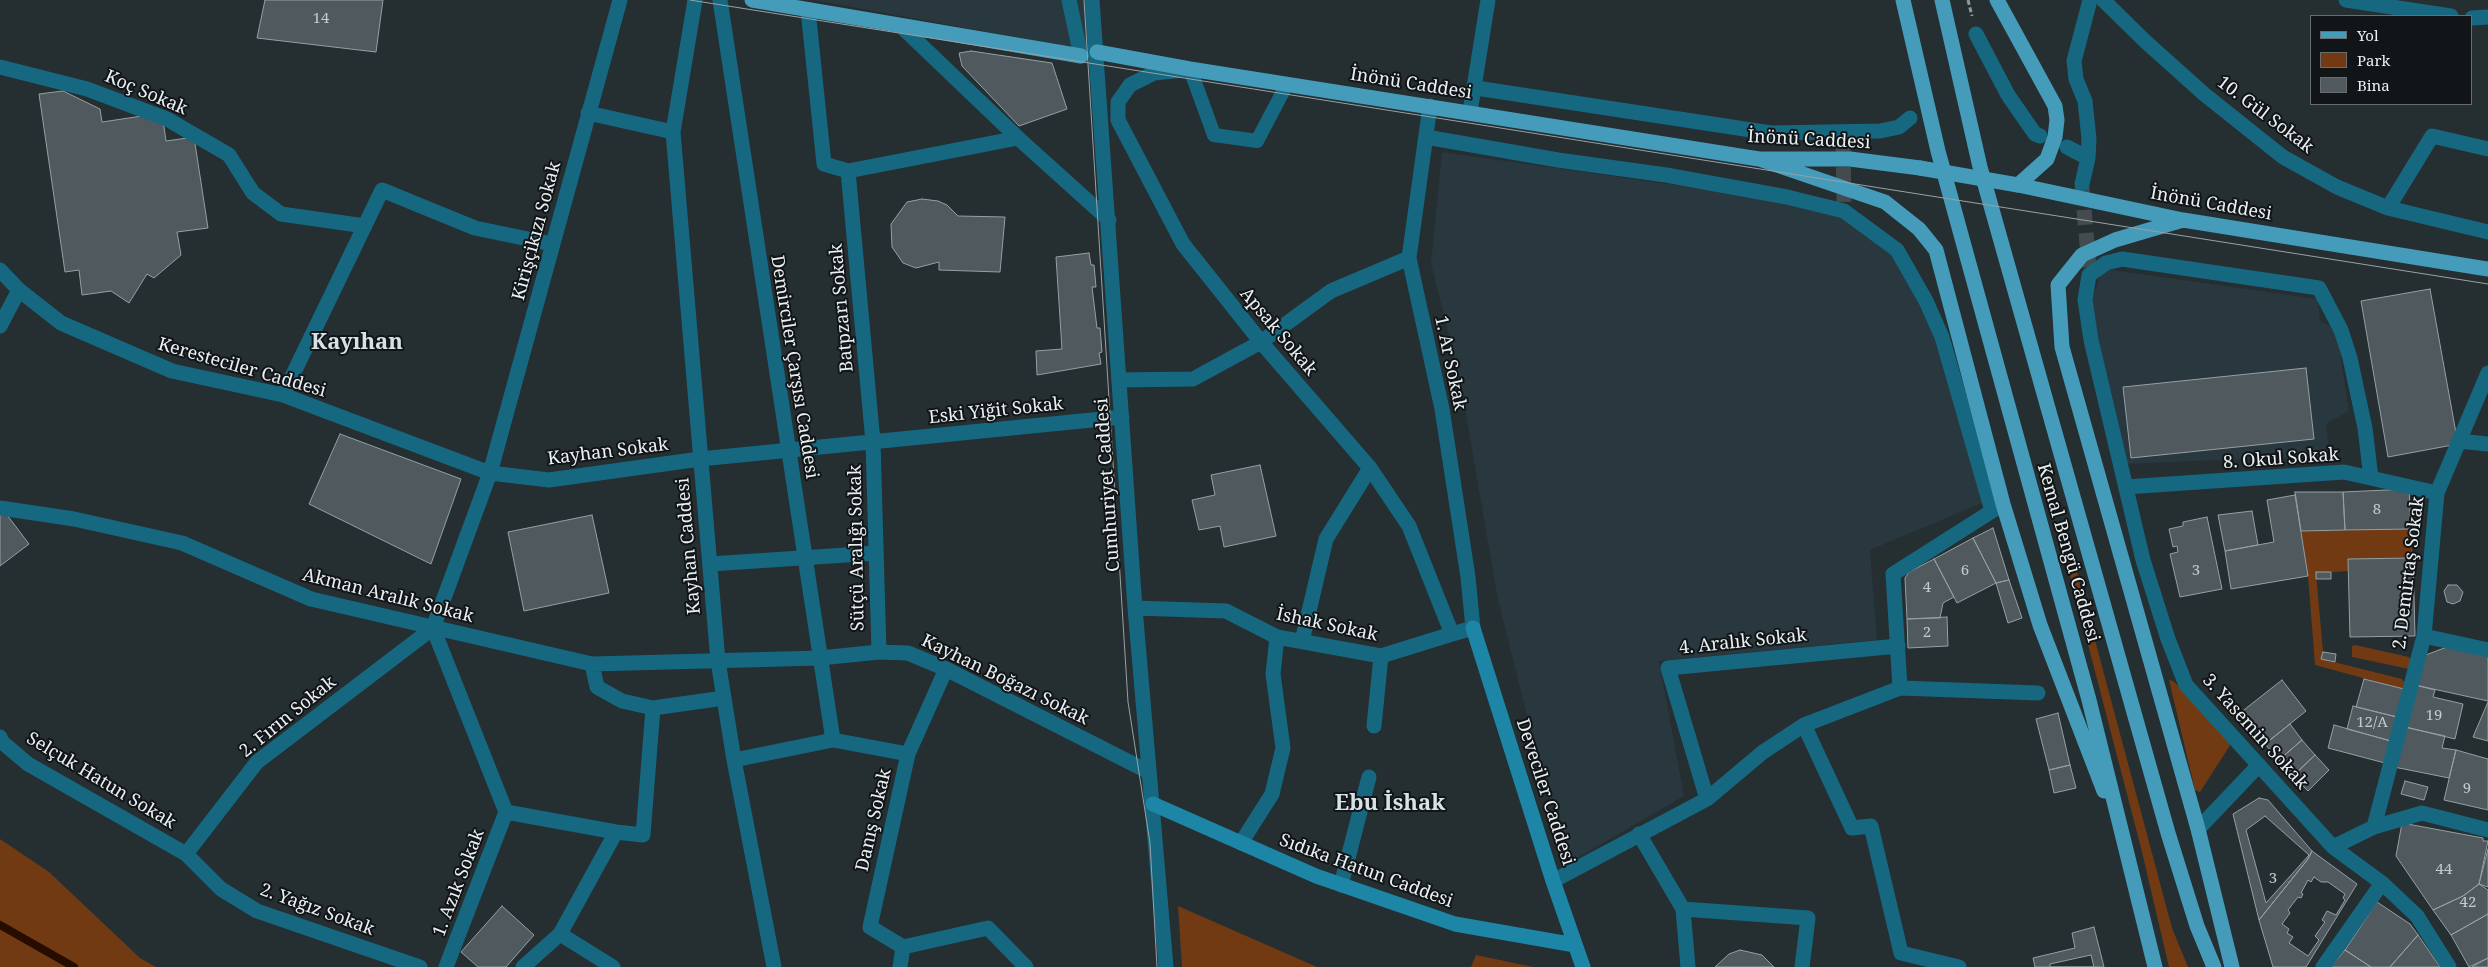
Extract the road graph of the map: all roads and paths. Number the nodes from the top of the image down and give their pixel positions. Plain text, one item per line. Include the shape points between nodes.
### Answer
1 (620, 0) edge
2 (695, 0) edge
3 (720, 0) edge
4 (752, 0) edge
5 (1069, 0) edge
6 (1092, 0) edge
7 (1488, 0) edge
8 (1903, 0) edge
9 (1942, 0) edge
10 (1997, 0) edge
11 (2090, 0) edge
12 (2103, 0) edge
13 (2346, 0) edge
14 (800, 6) edge
15 (2444, 15) edge
16 (2488, 17) edge
17 (2473, 18) edge
18 (901, 26) junction
19 (1976, 34) dead end
20 (1097, 52) junction
21 (1081, 56) joint
22 (0, 67) edge
23 (1190, 69) junction
24 (1287, 84) junction
25 (1476, 88) junction
26 (1430, 106) junction
27 (1470, 112) junction
28 (588, 114) junction
29 (1910, 118) dead end
30 (673, 132) junction
31 (2040, 136) dead end
32 (1426, 137) junction
33 (1018, 138) junction
34 (2067, 147) dead end
35 (2488, 149) edge
36 (2088, 158) junction
37 (1759, 159) junction
38 (848, 171) junction
39 (2082, 184) tunnel mouth
40 (2018, 185) junction
41 (2388, 208) junction
42 (1109, 220) junction
43 (2183, 220) junction
44 (365, 226) junction
45 (2488, 232) edge
46 (552, 244) junction
47 (1409, 258) junction
48 (2488, 269) edge
49 (0, 270) edge
50 (18, 290) junction
51 (0, 326) edge
52 (1261, 342) junction
53 (2488, 373) edge
54 (1119, 380) junction
55 (283, 395) junction
56 (1122, 417) junction
57 (2459, 441) junction
58 (873, 442) junction
59 (2488, 444) edge
60 (788, 451) junction
61 (700, 459) junction
62 (1370, 468) junction
63 (490, 473) junction
64 (2371, 478) junction
65 (2126, 487) junction
66 (2437, 492) junction
67 (0, 508) edge
68 (1998, 508) junction
69 (876, 553) junction
70 (805, 558) junction
71 (710, 564) junction
72 (1135, 608) junction
73 (433, 628) junction
74 (1473, 628) junction
75 (1452, 634) junction
76 (2424, 636) junction
77 (1277, 637) junction
78 (1302, 641) junction
79 (1898, 646) junction
80 (2488, 650) edge
81 (879, 652) junction
82 (1381, 656) junction
83 (820, 658) junction
84 (718, 661) junction
85 (592, 664) junction
86 (946, 670) junction
87 (1900, 688) junction
88 (2038, 693) dead end
89 (724, 698) junction
90 (654, 708) junction
91 (1804, 725) junction
92 (1374, 726) dead end
93 (833, 740) junction
94 (1, 741) edge
95 (908, 754) junction
96 (734, 760) junction
97 (2259, 766) junction
98 (1149, 772) junction
99 (1369, 777) dead end
100 (1707, 799) junction
101 (1153, 804) junction
102 (506, 812) junction
103 (2374, 827) junction
104 (2198, 828) junction
105 (2488, 830) edge
106 (616, 832) junction
107 (1639, 834) junction
108 (1241, 843) junction
109 (2333, 847) junction
110 (2127, 848) junction
111 (186, 854) junction
112 (1553, 881) junction
113 (2382, 884) junction
114 (1340, 885) junction
115 (1683, 909) junction
116 (560, 934) junction
117 (1575, 945) junction
118 (903, 947) junction
119 (420, 967) edge
120 (446, 967) edge
121 (523, 967) edge
122 (613, 967) edge
123 (774, 967) edge
124 (900, 967) edge
125 (1026, 967) edge
126 (1166, 967) edge
127 (1583, 967) edge
128 (1688, 967) edge
129 (1802, 967) edge
130 (1959, 967) edge
131 (2155, 967) edge
132 (2214, 967) edge
133 (2232, 967) edge
134 (2323, 967) edge
135 (2449, 967) edge

1 - 28 street, Kirişçikızı Sokak
2 - 30 street, Kayhan Caddesi
3 - 60 street, Demirciler Çarşısı Caddesi
4 - 14 main road
5 - 21 street
6 - 20 street, Cumhuriyet Caddesi
7 - 25 street
8 - 110 main road, Kemal Bengü Caddesi via 1938,151
9 - 132 main road, Kemal Bengü Caddesi via 1980,167 2168,833 2197,926
10 - 40 main road via 2055,106 2057,120 2055,138 2047,159
11 - 36 street via 2074,60 2076,79 2085,101 2090,139
12 - 41 street, 10. Gül Sokak via 2204,94 2283,157 2337,187
13 - 15 street
14 - 18 main road
14 - 38 street via 824,164
16 - 17 street
18 - 21 main road
18 - 33 street
19 - 31 street via 2008,95 2035,134
20 - 23 main road, İnönü Caddesi
20 - 42 street, Cumhuriyet Caddesi
22 - 44 street, Koç Sokak via 87,89 167,119 229,155 253,193 281,214
23 - 24 main road, İnönü Caddesi
23 - 24 lane via 1214,134 1240,139 1257,141
23 - 52 street, Apsak Sokak via 1154,73 1130,85 1118,102 1118,120 1183,244
24 - 26 main road, İnönü Caddesi
25 - 27 street
25 - 29 street via 1771,133 1843,138 1899,127
26 - 27 main road, İnönü Caddesi
26 - 32 street, 1. Ar Sokak
27 - 37 main road, İnönü Caddesi
28 - 30 street
28 - 46 street, Kirişçikızı Sokak
30 - 61 street, Kayhan Caddesi
32 - 47 street, 1. Ar Sokak
32 - 68 street via 1844,206 1897,250 1926,301 1942,337
33 - 38 street
33 - 42 street
34 - 36 street
35 - 41 street via 2432,136
36 - 39 street
37 - 40 main road, İnönü Caddesi, bridge via 1850,159
37 - 68 main road via 1885,202 1920,229 1936,250
38 - 58 street, Batpzarı Sokak
40 - 43 main road, İnönü Caddesi
41 - 45 street, 10. Gül Sokak
42 - 54 street, Cumhuriyet Caddesi
43 - 48 main road, İnönü Caddesi
43 - 104 main road via 2116,240 2082,255 2058,285 2062,347
44 - 46 street via 382,190 475,228
44 - 55 street
46 - 63 street, Kirişçikızı Sokak
47 - 52 street via 1331,291
47 - 74 street, 1. Ar Sokak via 1442,409
49 - 50 street, Keresteciler Caddesi
50 - 51 street
50 - 55 street, Keresteciler Caddesi via 61,323 172,371
52 - 54 street via 1194,379
52 - 62 street, Apsak Sokak
53 - 57 street, 2. Demirtaş Sokak
54 - 56 street, Cumhuriyet Caddesi
55 - 63 street, Keresteciler Caddesi
56 - 58 street, Eski Yiğit Sokak
56 - 72 street, Cumhuriyet Caddesi
57 - 59 street
57 - 66 street, 2. Demirtaş Sokak
58 - 60 street, Eski Yiğit Sokak
58 - 69 street, Sütçü Aralığı Sokak
60 - 61 street, Kayhan Sokak
60 - 70 street, Demirciler Çarşısı Caddesi
61 - 63 street, Kayhan Sokak via 549,480
61 - 71 street, Kayhan Caddesi
62 - 75 street, Apsak Sokak via 1409,526
62 - 78 street via 1326,539
63 - 73 street, Kirişçikızı Sokak
64 - 65 street, 8. Okul Sokak via 2344,472
64 - 65 street, 3. Yasemin Sokak via 2365,428 2350,358 2342,330 2319,288 2122,259 2089,271 2085,300 2091,340
64 - 66 street, 8. Okul Sokak
65 - 97 street, 3. Yasemin Sokak via 2143,560 2186,685
66 - 76 street, 2. Demirtaş Sokak
67 - 73 street, Akman Aralık Sokak via 74,519 182,543 310,599
68 - 79 street via 1893,574
68 - 110 main road via 2057,672
69 - 70 street
69 - 81 street, Sütçü Aralığı Sokak
70 - 71 street
70 - 83 street, Demirciler Çarşısı Caddesi
71 - 84 street, Kayhan Caddesi
72 - 77 street, İshak Sokak via 1226,611
72 - 98 street, Cumhuriyet Caddesi
73 - 85 street, Akman Aralık Sokak
73 - 102 street
73 - 111 street, 2. Fırın Sokak via 256,762
74 - 75 street
74 - 112 main road, Deveciler Caddesi
75 - 82 street, İshak Sokak
76 - 80 street
76 - 103 street, 2. Demirtaş Sokak
77 - 78 street, İshak Sokak
77 - 108 street via 1273,674 1283,748 1272,794
78 - 82 street, İshak Sokak
79 - 87 street
79 - 100 street, 4. Aralık Sokak via 1668,668
81 - 83 street, Kayhan Boğazı Sokak
81 - 86 street, Kayhan Boğazı Sokak via 908,653
82 - 92 street
83 - 84 street, Kayhan Boğazı Sokak
83 - 93 street, Demirciler Çarşısı Caddesi
84 - 85 street, Akman Aralık Sokak
84 - 89 street, Kayhan Caddesi
85 - 90 street via 597,687 622,701
86 - 95 street, Danış Sokak
86 - 98 street, Kayhan Boğazı Sokak
87 - 88 street
87 - 91 street
89 - 90 street
89 - 96 street, Kayhan Caddesi
90 - 106 street via 643,835
91 - 100 street via 1763,752
91 - 130 street via 1852,828 1871,826 1901,953
93 - 95 street
93 - 96 street
94 - 111 street, Selçuk Hatun Sokak via 28,764
95 - 118 street, Danış Sokak via 870,927
96 - 123 street, Kayhan Caddesi
97 - 104 street
97 - 109 street, 3. Yasemin Sokak
98 - 101 street, Cumhuriyet Caddesi
99 - 114 street
100 - 107 street
101 - 108 main road, Sıdıka Hatun Caddesi
101 - 126 street, Cumhuriyet Caddesi
102 - 106 street
102 - 120 street, 1. Azık Sokak
103 - 105 street via 2422,813
103 - 109 street
104 - 133 main road
106 - 116 street
107 - 112 street
107 - 115 street
108 - 114 main road, Sıdıka Hatun Caddesi
109 - 113 street, 3. Yasemin Sokak
110 - 131 main road, Kemal Bengü Caddesi
111 - 119 street, 2. Yağız Sokak via 221,889 256,911
112 - 117 main road, Deveciler Caddesi
113 - 134 street
113 - 135 street, 3. Yasemin Sokak via 2417,916
114 - 117 main road, Sıdıka Hatun Caddesi via 1455,924
115 - 128 street
115 - 129 street via 1808,918
116 - 121 street
116 - 122 street
117 - 127 main road, Deveciler Caddesi
118 - 124 street
118 - 125 street via 988,928

